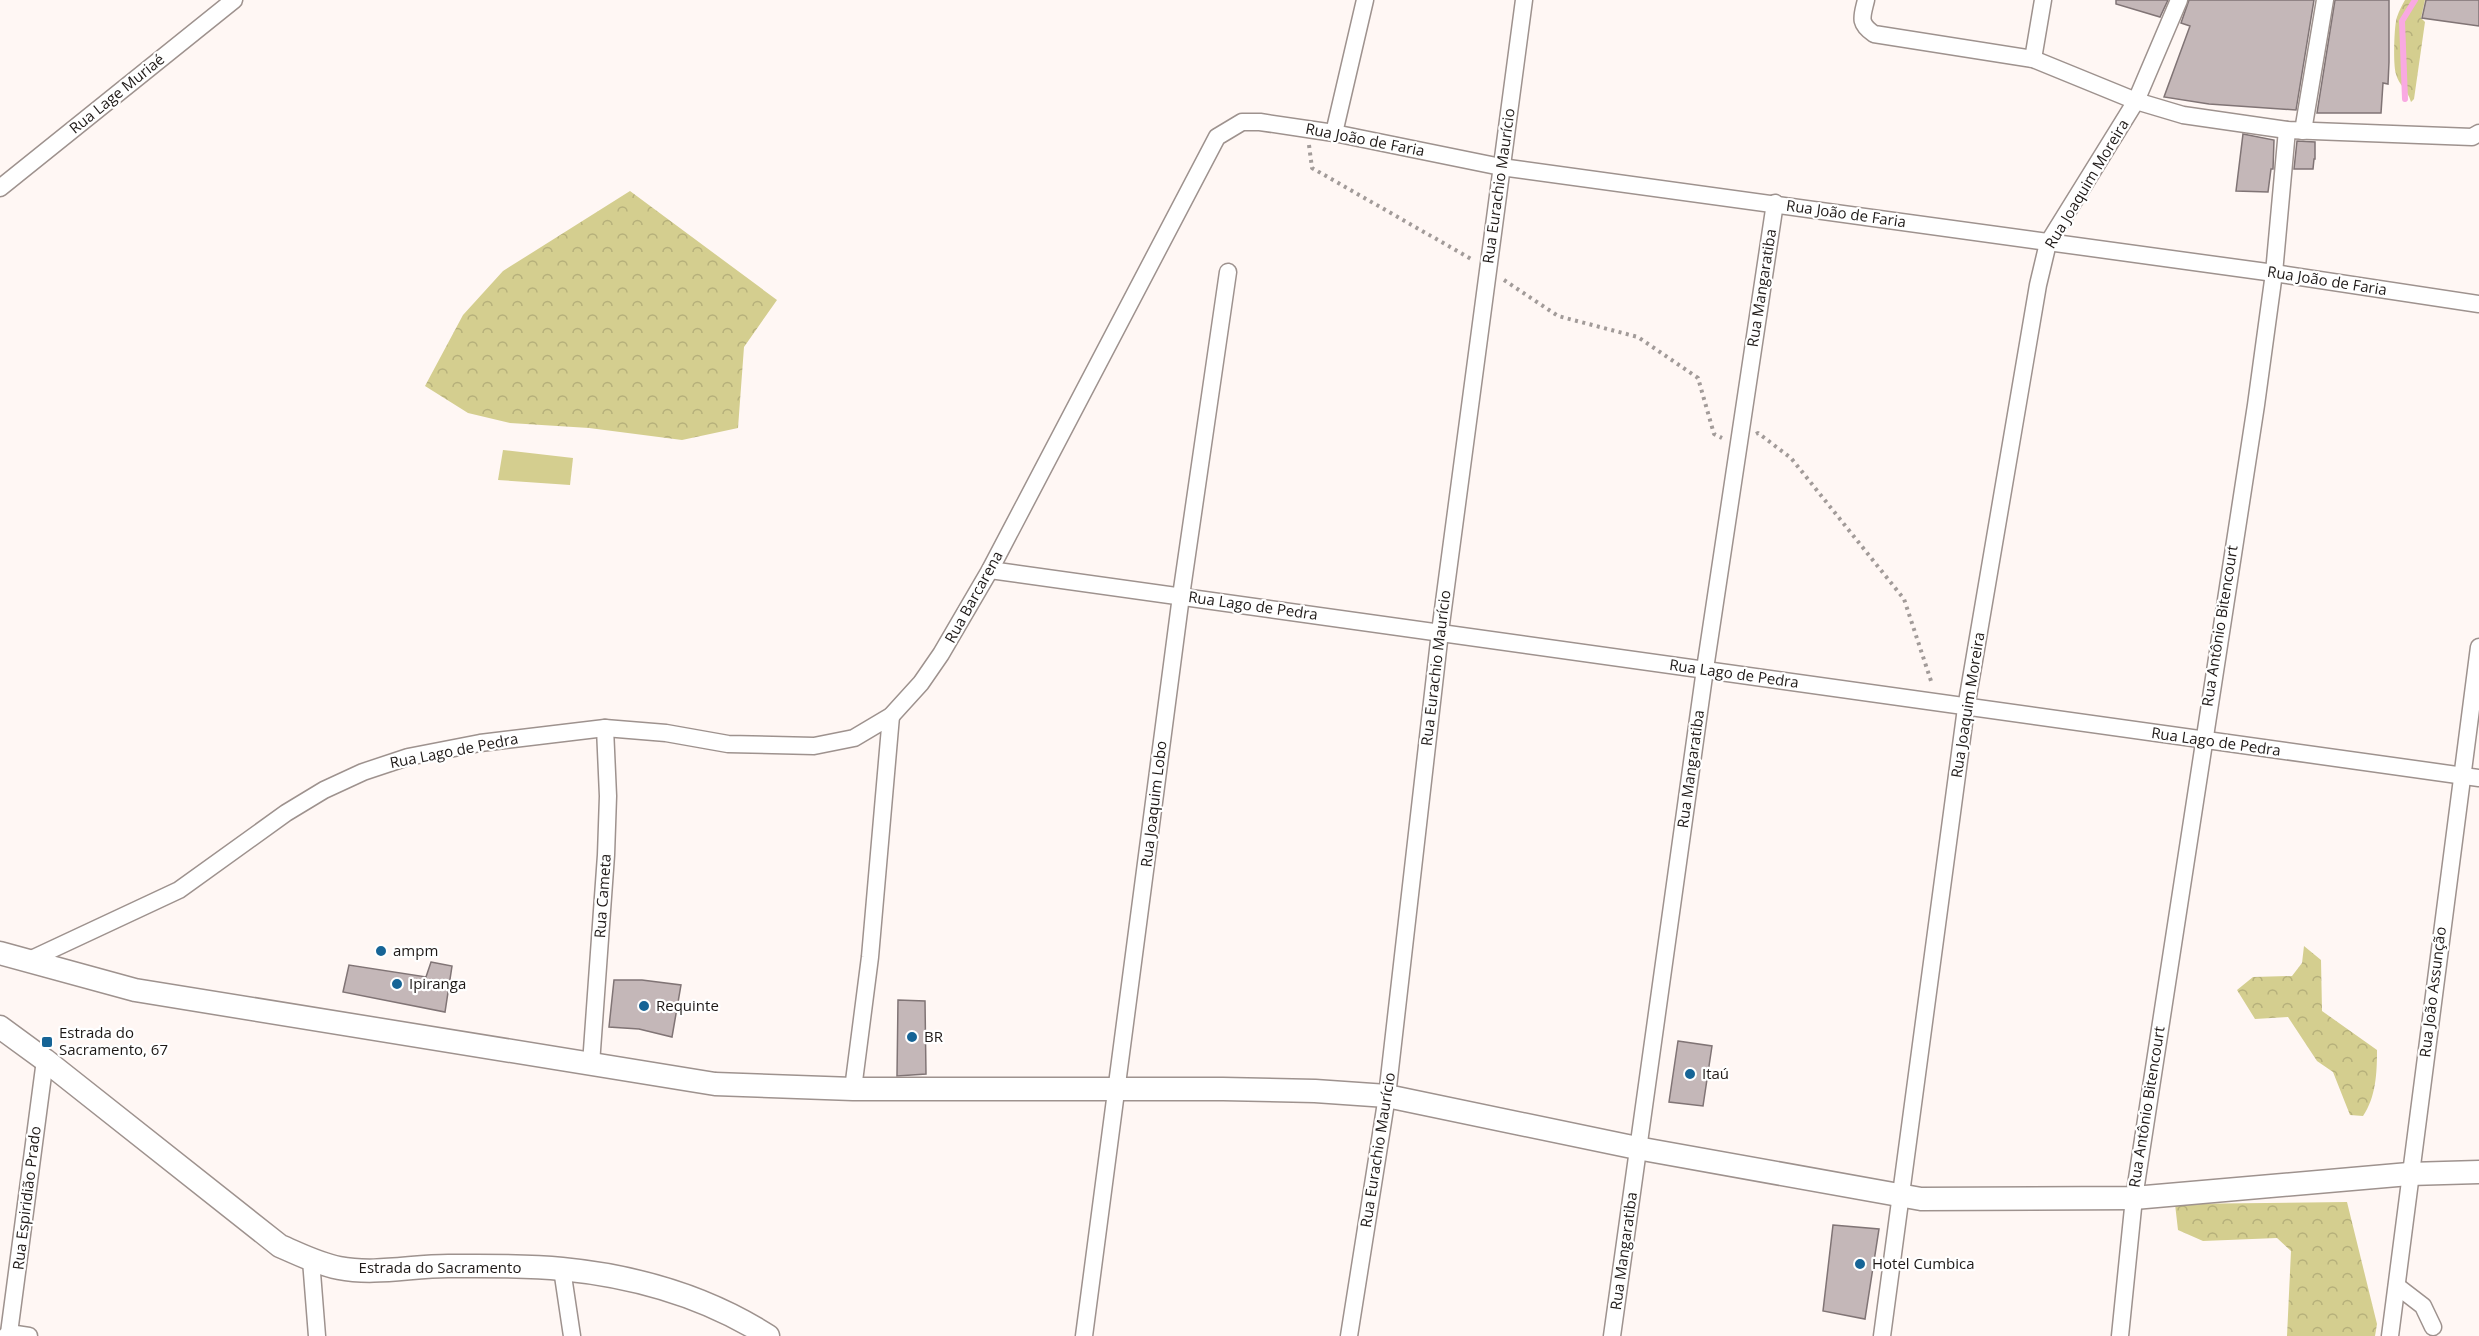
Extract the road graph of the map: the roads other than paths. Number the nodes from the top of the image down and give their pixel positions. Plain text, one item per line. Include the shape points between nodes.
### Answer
1 (234, 0) edge
2 (1365, 0) edge
3 (1524, 0) edge
4 (2043, 0) edge
5 (2179, 0) edge
6 (2325, 0) edge
7 (1865, 4) edge
8 (2033, 59) junction
9 (2136, 101) junction
10 (2295, 130) junction
11 (1334, 133) junction
12 (2479, 133) edge
13 (1217, 137) joint
14 (1501, 167) junction
15 (0, 188) edge
16 (1774, 203) junction
17 (2048, 243) junction
18 (1228, 272) dead end
19 (2274, 273) junction
20 (2479, 304) edge
21 (990, 570) junction
22 (1180, 596) junction
23 (1440, 632) junction
24 (2479, 648) edge
25 (1704, 669) junction
26 (1966, 708) junction
27 (891, 716) junction
28 (605, 728) junction
29 (2202, 740) junction
30 (2462, 776) junction
31 (2479, 778) edge
32 (0, 953) edge
33 (25, 962) junction
34 (0, 1027) edge
35 (45, 1060) junction
36 (591, 1064) junction
37 (853, 1089) junction
38 (1117, 1090) junction
39 (1387, 1096) junction
40 (1637, 1148) junction
41 (2479, 1172) edge
42 (2409, 1174) junction
43 (1900, 1196) junction
44 (2134, 1198) junction
45 (311, 1260) junction
46 (562, 1269) junction
47 (2397, 1286) junction
48 (2433, 1327) dead end
49 (8, 1334) edge
50 (29, 1336) edge
51 (317, 1336) edge
52 (572, 1336) edge
53 (768, 1336) edge
54 (1084, 1336) edge
55 (1349, 1336) edge
56 (1612, 1336) edge
57 (1882, 1336) edge
58 (2120, 1336) edge
59 (2390, 1336) edge

1 - 15 street, Rua Lage Muriaé
2 - 11 street
3 - 14 street, Rua Eurachio Maurício
4 - 8 street
5 - 9 street, Rua Joaquim Moreira
6 - 10 street, Rua Antônio Bitencourt
7 - 8 street via 1864,28 1874,34
8 - 9 street
9 - 10 street via 2183,115
9 - 17 street, Rua Joaquim Moreira
10 - 12 street via 2472,137
10 - 19 street, Rua Antônio Bitencourt
11 - 13 street, Rua João de Faria via 1242,122
11 - 14 street, Rua João de Faria
13 - 21 street, Rua Barcarena
14 - 16 street, Rua João de Faria
14 - 23 street, Rua Eurachio Maurício
16 - 17 street, Rua João de Faria
16 - 25 street, Rua Mangaratiba
17 - 19 street, Rua João de Faria
17 - 26 street, Rua Joaquim Moreira
18 - 22 street, Rua Joaquim Lobo
19 - 20 street, Rua João de Faria
19 - 29 street, Rua Antônio Bitencourt
21 - 22 street, Rua Lago de Pedra
21 - 27 street, Rua Barcarena via 941,654
22 - 23 street, Rua Lago de Pedra
22 - 38 street, Rua Joaquim Lobo
23 - 25 street, Rua Lago de Pedra
23 - 39 street, Rua Eurachio Maurício
24 - 30 street, Rua João Assunção
25 - 26 street, Rua Lago de Pedra
25 - 40 street, Rua Mangaratiba
26 - 29 street, Rua Lago de Pedra
26 - 43 street, Rua Joaquim Moreira
27 - 28 street, Rua Lago de Pedra via 854,738 814,746 728,744
27 - 37 street via 872,946
28 - 33 street, Rua Lago de Pedra via 480,743 363,772 285,813 179,890
28 - 36 street, Rua Cameta via 606,855
29 - 30 street, Rua Lago de Pedra
29 - 44 street, Rua Antônio Bitencourt
30 - 31 street, Rua Lago de Pedra
30 - 42 street, Rua João Assunção
32 - 33 main road
33 - 36 main road via 135,990
34 - 35 main road, Estrada do Sacramento
35 - 45 main road, Estrada do Sacramento via 280,1246
35 - 49 street, Rua Espiridião Prado
36 - 37 main road via 714,1084
37 - 38 main road
38 - 39 main road via 1315,1091
38 - 54 street, Rua Joaquim Lobo
39 - 40 main road
39 - 55 street, Rua Eurachio Maurício
40 - 43 main road
40 - 56 street, Rua Mangaratiba
41 - 42 main road
42 - 44 main road
42 - 47 street, Rua João Assunção
43 - 44 main road
43 - 57 street, Rua Joaquim Moreira
44 - 58 street, Rua Antônio Bitencourt
45 - 46 main road, Estrada do Sacramento via 340,1268 379,1270 443,1266
45 - 51 street
46 - 52 street
46 - 53 main road, Estrada do Sacramento via 603,1275 708,1303
47 - 48 street via 2423,1306
47 - 59 street, Rua João Assunção
49 - 50 street

